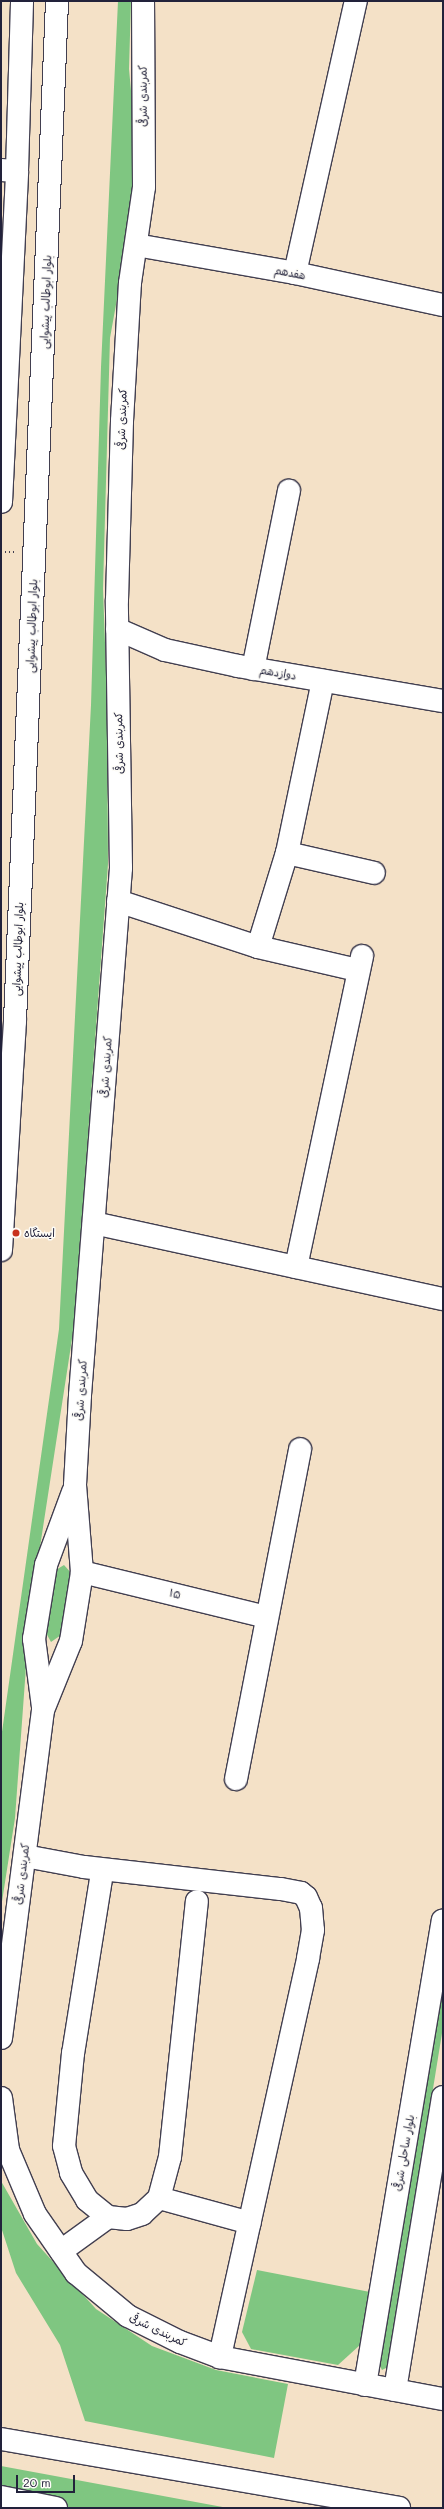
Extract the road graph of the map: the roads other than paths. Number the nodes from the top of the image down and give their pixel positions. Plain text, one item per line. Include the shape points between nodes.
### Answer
1 (22, 1) edge
2 (57, 1) edge
3 (143, 1) edge
4 (356, 1) edge
5 (9, 171) edge
6 (51, 173) junction
7 (136, 245) junction
8 (295, 273) junction
9 (443, 305) edge
10 (2, 447) edge
11 (289, 491) dead end
12 (1, 502) edge
13 (117, 629) junction
14 (253, 669) junction
15 (323, 681) junction
16 (443, 701) edge
17 (287, 853) junction
18 (374, 873) dead end
19 (118, 901) junction
20 (258, 947) junction
21 (94, 1223) junction
22 (1, 1250) edge
23 (296, 1267) junction
24 (443, 1299) edge
25 (300, 1449) dead end
26 (75, 1485) junction
27 (82, 1572) junction
28 (268, 1616) junction
29 (43, 1710) junction
30 (236, 1779) dead end
31 (25, 1856) junction
32 (101, 1879) dead end
33 (197, 1901) dead end
34 (443, 1921) edge
35 (1, 2038) edge
36 (443, 2097) edge
37 (1, 2098) edge
38 (159, 2198) junction
39 (108, 2217) junction
40 (250, 2223) junction
41 (61, 2251) junction
42 (220, 2357) junction
43 (365, 2385) junction
44 (395, 2390) junction
45 (443, 2399) edge
46 (1, 2439) edge
47 (1, 2497) edge
48 (56, 2508) edge
49 (399, 2508) edge

1 - 5 main road
2 - 6 main road, بلوار ابوطالب پیشوایی
3 - 7 main road, کمربندی شرقی via 144,187
4 - 8 main road
5 - 6 main road
5 - 10 main road
6 - 22 main road, بلوار ابوطالب پیشوایی via 15,1013
7 - 8 main road, هفدهم
7 - 13 main road, کمربندی شرقی via 130,284 122,421
8 - 9 main road, هفدهم
10 - 12 main road
11 - 14 main road
13 - 14 main road, دوازدهم via 164,650
13 - 19 main road, کمربندی شرقی via 121,868
14 - 15 main road, دوازدهم
15 - 16 main road, دوازدهم
15 - 17 main road
17 - 18 main road
17 - 20 main road
19 - 20 main road
19 - 21 main road, کمربندی شرقی
20 - 23 main road via 360,963
21 - 23 main road
21 - 26 main road, کمربندی شرقی
23 - 24 main road
25 - 28 main road
26 - 27 main road, کمربندی شرقی
26 - 29 main road, کمربندی شرقی via 46,1565 34,1639
27 - 28 main road, ۱۵
27 - 29 main road, کمربندی شرقی via 71,1641
28 - 30 main road
29 - 31 main road, کمربندی شرقی via 29,1803
31 - 35 main road, کمربندی شرقی
31 - 40 main road via 84,1867 281,1889 301,1893 306,1897 311,1908 314,1930
32 - 39 main road via 73,2053 64,2146 72,2173 87,2200
33 - 38 main road via 170,2156
34 - 43 main road, بلوار ساحلی شرقی
36 - 44 main road
37 - 41 main road, کمربندی شرقی via 8,2150 35,2214
38 - 39 main road via 142,2214 126,2219
38 - 40 main road
39 - 41 main road
40 - 42 main road
41 - 42 main road, کمربندی شرقی via 76,2274 128,2316 180,2342
42 - 43 main road, کمربندی شرقی
43 - 44 main road, کمربندی شرقی
44 - 45 main road, کمربندی شرقی
46 - 49 main road
47 - 48 main road

